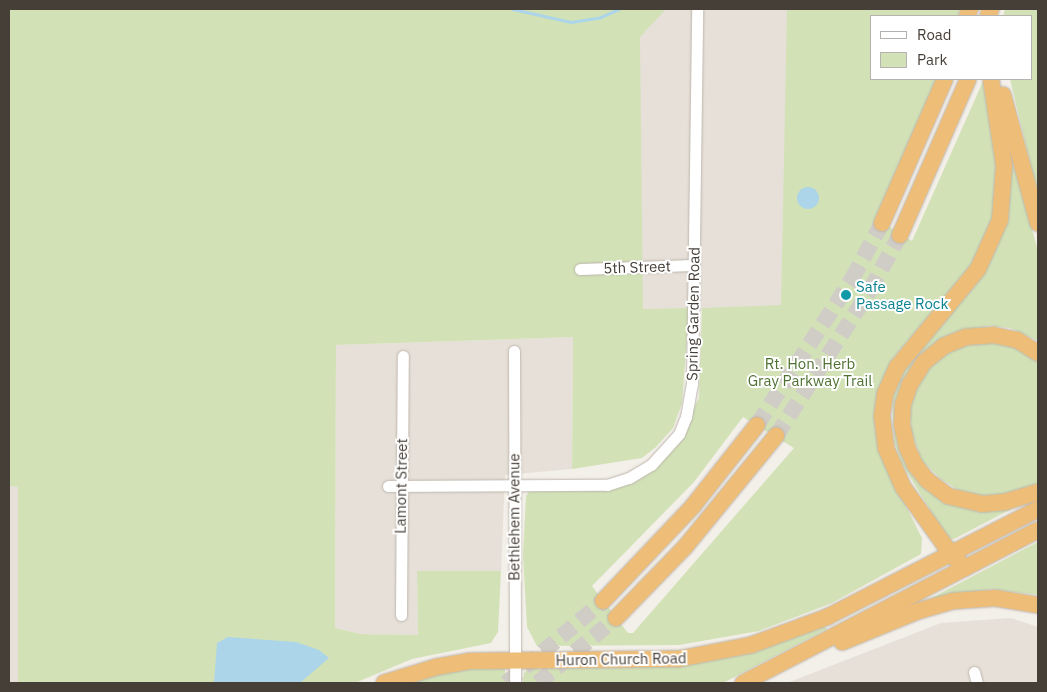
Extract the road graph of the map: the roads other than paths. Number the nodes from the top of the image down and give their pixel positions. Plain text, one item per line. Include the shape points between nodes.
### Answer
1 (696, 9) edge
2 (945, 80) edge
3 (968, 80) edge
4 (995, 80) edge
5 (882, 223) tunnel mouth
6 (1038, 223) edge
7 (900, 235) tunnel mouth
8 (694, 265) junction
9 (580, 269) dead end
10 (514, 351) dead end
11 (1038, 353) edge
12 (403, 356) dead end
13 (757, 425) tunnel mouth
14 (776, 436) tunnel mouth
15 (388, 486) dead end
16 (401, 486) junction
17 (514, 486) junction
18 (1038, 492) edge
19 (915, 507) junction
20 (1038, 508) edge
21 (1038, 530) edge
22 (951, 554) junction
23 (965, 568) junction
24 (920, 570) junction
25 (603, 601) tunnel mouth
26 (1038, 606) edge
27 (401, 615) dead end
28 (616, 618) tunnel mouth
29 (802, 653) junction
30 (514, 660) junction
31 (384, 683) edge
32 (515, 683) edge
33 (744, 683) edge

1 - 8 street, Spring Garden Road
2 - 5 highway
3 - 7 highway
4 - 6 highway
4 - 19 highway via 1005,184 995,236 966,286 902,359 883,405 882,427 890,459
8 - 9 street, 5th Street
8 - 17 street, Spring Garden Road via 691,399 686,417 671,445 640,472 607,485
10 - 17 street, Bethlehem Avenue
11 - 18 highway via 1017,340 994,335 966,337 944,346 924,362 910,384 903,404 902,425 915,465 927,480 948,496 982,504 1005,502
12 - 16 street, Lamont Street
13 - 25 highway via 693,506
14 - 28 highway via 686,547
15 - 16 street, Spring Garden Road
16 - 17 street, Spring Garden Road
16 - 27 street, Lamont Street
17 - 30 street, Bethlehem Avenue
19 - 22 highway
19 - 24 highway via 931,544 930,556
20 - 22 highway, Huron Church Road
21 - 23 highway
22 - 23 highway
22 - 24 highway, Huron Church Road
23 - 29 highway
24 - 30 highway, Huron Church Road via 807,626 725,652 658,660
26 - 29 highway via 995,598 953,601 918,611 843,642
29 - 33 highway
30 - 31 highway, Huron Church Road via 444,665
30 - 32 street, Bethlehem Avenue

